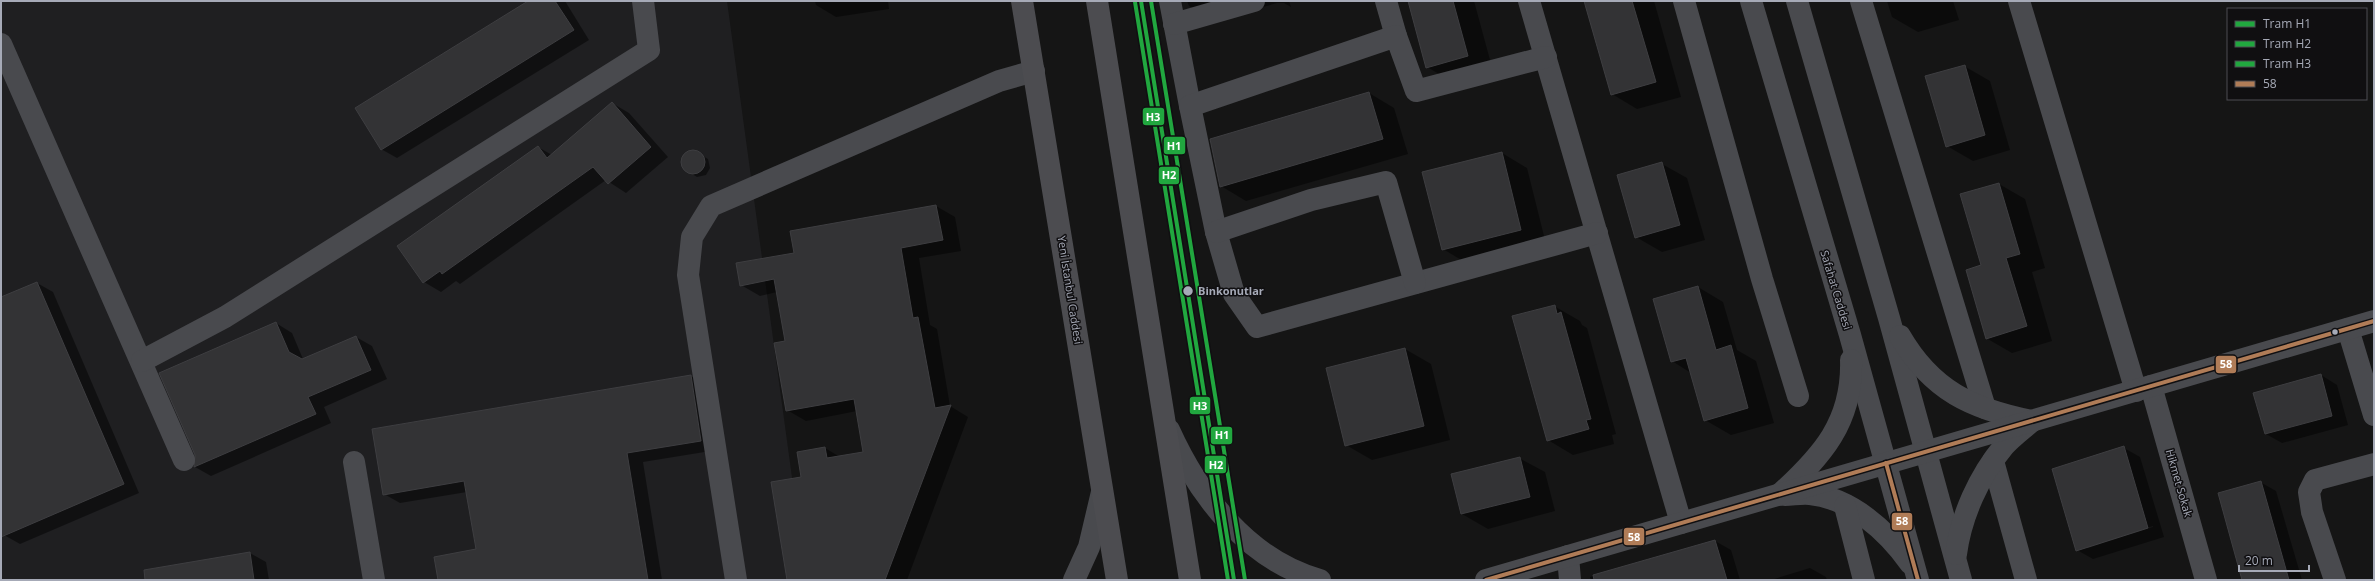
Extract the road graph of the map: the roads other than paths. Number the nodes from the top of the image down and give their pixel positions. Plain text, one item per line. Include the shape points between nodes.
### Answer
1 (643, 1) edge
2 (1022, 1) edge
3 (1097, 1) edge
4 (1170, 1) edge
5 (1254, 1) edge
6 (1386, 1) edge
7 (1529, 1) edge
8 (1684, 1) edge
9 (1751, 1) edge
10 (1797, 1) edge
11 (1861, 1) edge
12 (2019, 1) edge
13 (1174, 24) junction
14 (1396, 36) junction
15 (1, 44) edge
16 (1546, 57) junction
17 (1034, 71) junction
18 (1190, 106) junction
19 (1216, 232) junction
20 (1597, 233) junction
21 (1415, 283) junction
22 (1889, 318) junction
23 (2374, 321) edge
24 (2348, 329) junction
25 (1850, 335) junction
26 (142, 361) junction
27 (2144, 389) junction
28 (1798, 396) dead end
29 (1985, 408) junction
30 (2374, 415) edge
31 (2032, 421) junction
32 (1166, 422) junction
33 (1926, 452) junction
34 (184, 460) dead end
35 (1993, 461) junction
36 (354, 462) dead end
37 (1886, 463) junction
38 (2374, 464) edge
39 (1102, 489) junction
40 (1779, 495) junction
41 (1845, 506) junction
42 (1681, 523) junction
43 (1568, 556) junction
44 (1958, 570) edge
45 (1916, 575) edge
46 (374, 580) edge
47 (736, 580) edge
48 (1074, 580) edge
49 (1117, 580) edge
50 (1190, 580) edge
51 (1320, 580) edge
52 (1486, 580) edge
53 (1570, 580) edge
54 (1864, 580) edge
55 (2026, 580) edge
56 (2206, 580) edge
57 (2335, 580) edge

1 - 26 street via 649,50 225,317
2 - 17 highway, Yeni İstanbul Caddesi
3 - 32 highway
4 - 13 street
5 - 13 street
6 - 14 street
7 - 16 street
8 - 28 street via 1762,279
9 - 25 street, Safahat Caddesi
10 - 22 street
11 - 29 street
12 - 27 street, Hikmet Sokak
13 - 18 street
14 - 16 street via 1416,91
14 - 18 street
15 - 26 street
16 - 20 street
17 - 39 highway, Yeni İstanbul Caddesi
17 - 47 street via 999,80 711,206 692,237 688,275
18 - 19 street
19 - 21 street via 1234,294 1257,327
19 - 21 street via 1311,200 1386,182
20 - 21 street
20 - 42 street
22 - 29 street via 1909,352 1941,386
22 - 33 street
23 - 24 street
24 - 27 street
24 - 30 street
25 - 37 street, Safahat Caddesi
25 - 40 street via 1849,398 1841,420 1818,456
26 - 34 street
27 - 31 street
27 - 56 street, Hikmet Sokak
29 - 31 street
31 - 33 street
31 - 35 street via 2005,445
32 - 50 highway
32 - 51 street via 1197,484 1237,530 1287,569
33 - 37 street
33 - 44 street
35 - 44 street via 1959,532
35 - 55 street
36 - 46 street
37 - 40 street
37 - 45 street, Safahat Caddesi
38 - 57 street via 2315,480 2309,492 2312,512
39 - 48 street via 1089,547
39 - 49 highway, Yeni İstanbul Caddesi
40 - 41 street via 1810,494
40 - 42 street
41 - 45 street via 1881,530 1897,546
41 - 54 street
42 - 43 street
43 - 52 street
43 - 53 street

